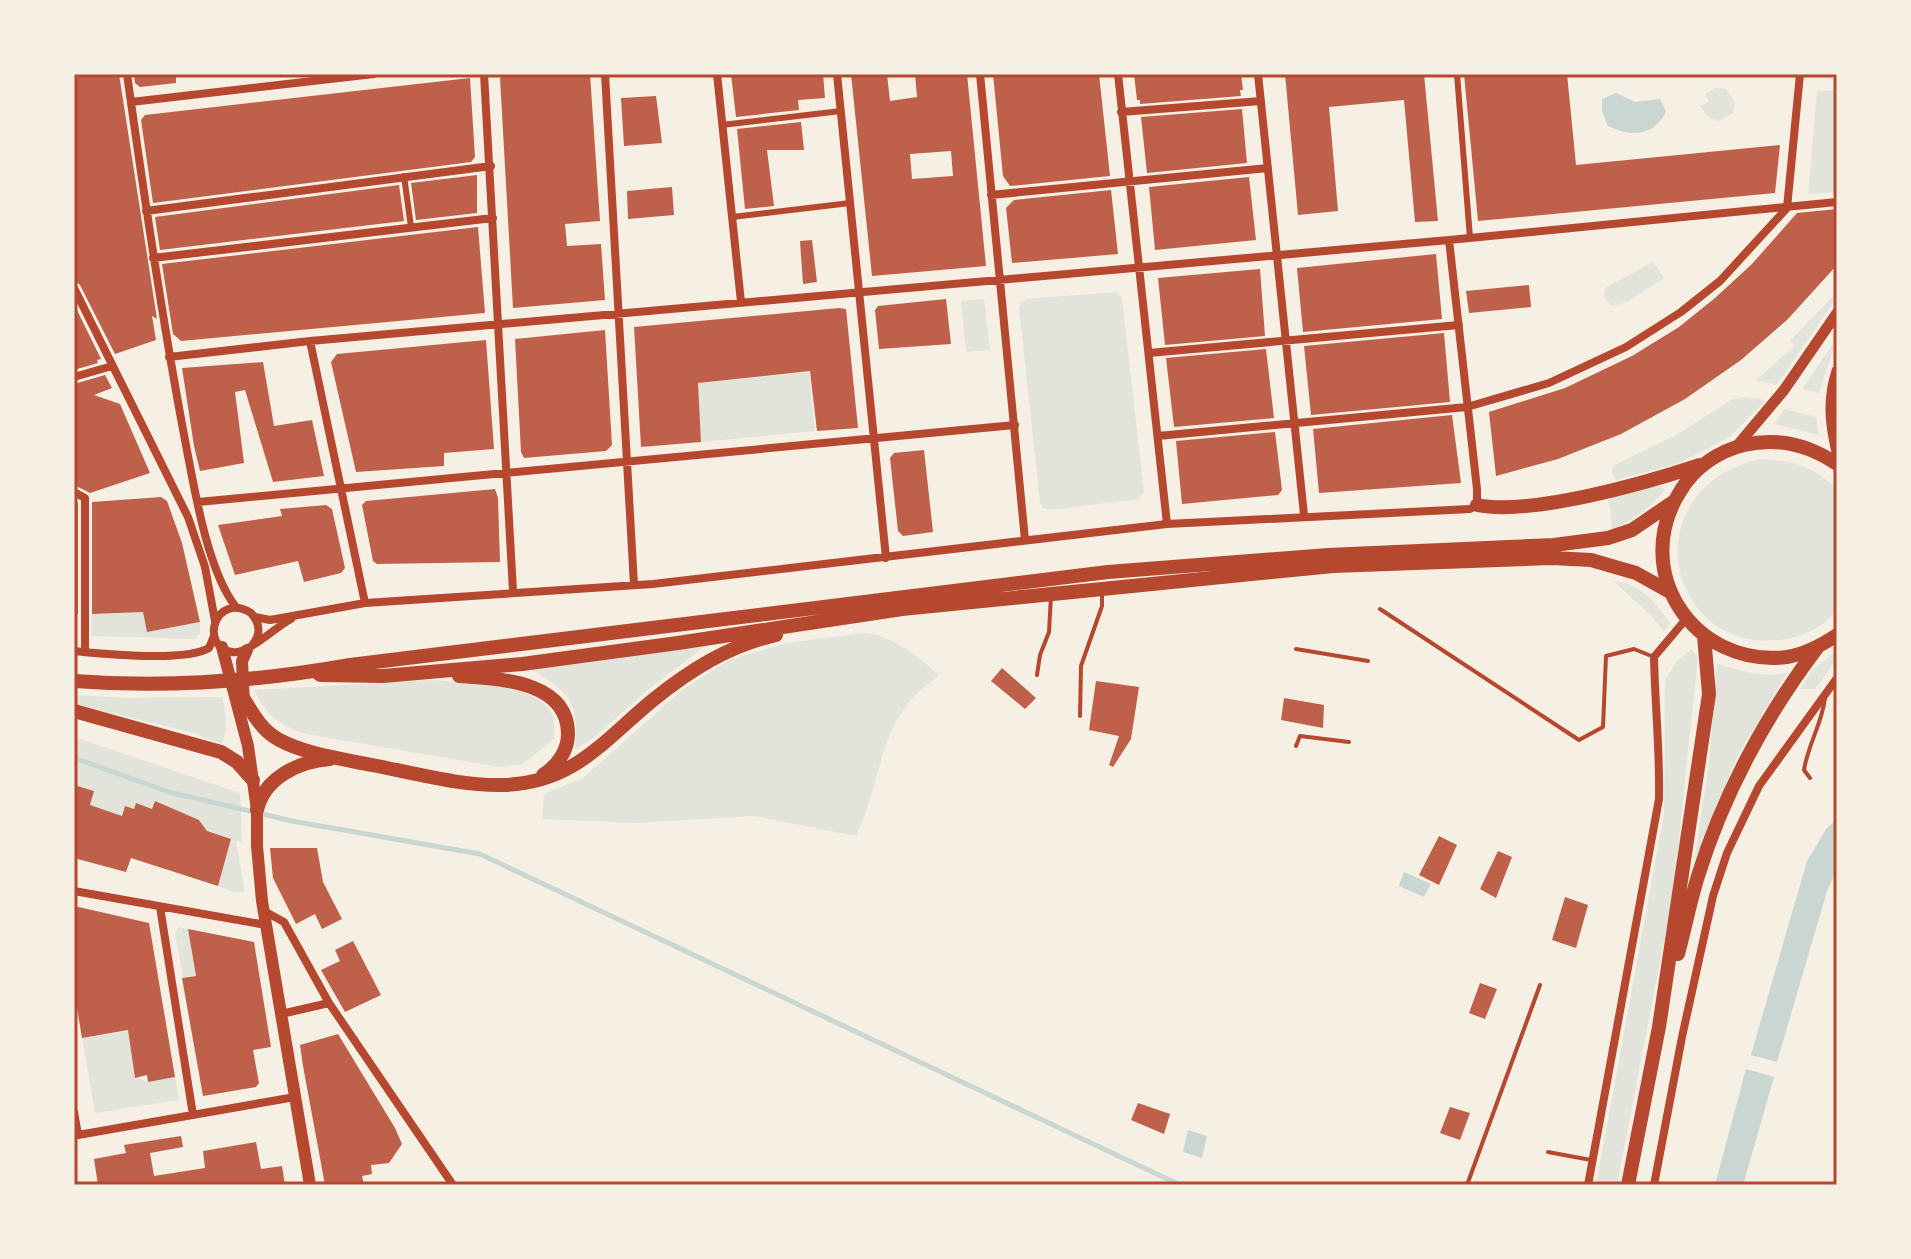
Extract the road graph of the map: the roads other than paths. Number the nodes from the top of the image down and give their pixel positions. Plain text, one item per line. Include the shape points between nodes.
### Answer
1 (127, 74) edge
2 (374, 74) edge
3 (484, 74) edge
4 (605, 74) edge
5 (717, 74) edge
6 (837, 74) edge
7 (980, 74) edge
8 (1118, 74) edge
9 (1258, 74) edge
10 (1457, 74) edge
11 (1800, 74) edge
12 (1261, 101) junction
13 (131, 102) junction
14 (841, 111) junction
15 (1121, 112) junction
16 (722, 125) junction
17 (491, 166) junction
18 (1268, 168) junction
19 (404, 176) junction
20 (1129, 181) junction
21 (991, 195) junction
22 (1837, 202) edge
23 (850, 203) junction
24 (1787, 208) junction
25 (146, 211) junction
26 (732, 217) junction
27 (493, 218) junction
28 (411, 227) junction
29 (1470, 238) junction
30 (1449, 240) junction
31 (1278, 254) junction
32 (153, 258) junction
33 (1139, 266) junction
34 (1000, 280) junction
35 (75, 291) edge
36 (859, 293) junction
37 (741, 302) junction
38 (619, 313) junction
39 (1837, 313) edge
40 (497, 325) junction
41 (1459, 325) junction
42 (310, 341) junction
43 (1286, 341) junction
44 (1149, 353) junction
45 (169, 357) junction
46 (112, 366) junction
47 (1837, 371) edge
48 (74, 377) edge
49 (1467, 407) junction
50 (1295, 424) junction
51 (1015, 425) junction
52 (1158, 436) junction
53 (874, 440) junction
54 (1737, 446) junction
55 (1837, 452) edge
56 (627, 463) junction
57 (1704, 464) junction
58 (1837, 464) edge
59 (506, 473) junction
60 (342, 488) junction
61 (74, 492) edge
62 (198, 502) junction
63 (1673, 502) junction
64 (1477, 505) junction
65 (1304, 515) junction
66 (1167, 524) junction
67 (1025, 540) junction
68 (886, 558) junction
69 (634, 585) junction
70 (1102, 589) junction
71 (513, 591) junction
72 (1670, 592) junction
73 (1051, 593) junction
74 (1005, 597) junction
75 (365, 603) junction
76 (236, 607) junction
77 (1380, 609) dead end
78 (308, 611) junction
79 (255, 617) junction
80 (1686, 619) junction
81 (215, 621) junction
82 (1837, 635) edge
83 (214, 636) junction
84 (1704, 636) junction
85 (222, 647) junction
86 (250, 647) junction
87 (1818, 647) junction
88 (1296, 649) dead end
89 (74, 651) edge
90 (85, 652) junction
91 (1654, 657) junction
92 (1368, 661) dead end
93 (415, 673) junction
94 (296, 674) junction
95 (1037, 675) dead end
96 (1837, 678) edge
97 (74, 681) edge
98 (1825, 697) junction
99 (243, 698) junction
100 (74, 711) edge
101 (1080, 716) dead end
102 (246, 734) junction
103 (1349, 742) dead end
104 (1296, 746) dead end
105 (353, 761) junction
106 (1810, 778) dead end
107 (533, 781) junction
108 (257, 789) junction
109 (257, 810) joint
110 (74, 891) edge
111 (160, 907) junction
112 (264, 911) junction
113 (266, 925) junction
114 (1540, 985) dead end
115 (329, 1003) junction
116 (281, 1014) junction
117 (1659, 1027) junction
118 (295, 1097) junction
119 (74, 1112) edge
120 (193, 1115) junction
121 (1548, 1152) dead end
122 (1593, 1160) junction
123 (310, 1185) edge
124 (453, 1185) edge
125 (1467, 1185) edge
126 (1588, 1185) edge
127 (1628, 1185) edge
128 (1654, 1185) edge

1 - 13 street
2 - 13 street via 260,82
3 - 17 street
4 - 38 street
5 - 16 street
6 - 14 street
7 - 21 street
8 - 15 street
9 - 12 street
10 - 29 street
11 - 24 street
12 - 15 street
12 - 18 street
13 - 25 street
14 - 16 street
14 - 23 street
15 - 20 street
16 - 26 street
17 - 19 street
17 - 27 street
18 - 20 street
18 - 31 street
19 - 25 street
19 - 28 street
20 - 21 street
20 - 33 street
21 - 34 street
22 - 24 street
23 - 26 street
23 - 36 street
24 - 29 street
24 - 49 street via 1720,281 1643,337 1565,377
25 - 32 street
26 - 37 street
27 - 28 street
27 - 40 street
28 - 32 street
29 - 30 street
30 - 31 street
30 - 41 street
31 - 33 street
31 - 43 street
32 - 45 street
33 - 34 street
33 - 44 street
34 - 36 street
34 - 51 street
35 - 46 street
36 - 37 street
36 - 53 street
37 - 38 street
38 - 40 street
38 - 56 street
39 - 54 street
40 - 42 street
40 - 59 street
41 - 43 street
41 - 49 street
42 - 45 street
42 - 60 street
43 - 44 street
43 - 50 street
44 - 52 street
45 - 62 street
46 - 48 street
46 - 81 street via 188,517
47 - 55 street via 1829,408
49 - 50 street
49 - 64 street
50 - 52 street
50 - 65 street
51 - 53 street
51 - 67 street
52 - 66 street
53 - 56 street
53 - 68 street
54 - 57 main road
54 - 58 main road via 1797,444
56 - 59 street
56 - 69 street
57 - 63 main road
57 - 64 main road via 1544,504 1507,509
59 - 60 street
59 - 71 street
60 - 62 street
60 - 75 street
61 - 90 street via 85,498
62 - 76 street via 217,569
63 - 72 main road via 1662,547
63 - 94 main road via 1632,530 1567,544 1108,572
64 - 65 street
65 - 66 street
66 - 67 street
67 - 68 street
68 - 69 street
69 - 71 street
70 - 72 main road via 1333,566 1552,558 1607,563
70 - 73 main road
70 - 101 lane via 1102,606 1081,666
71 - 75 street
72 - 80 main road
73 - 74 main road
73 - 95 lane via 1049,632
74 - 93 main road via 601,654
74 - 107 main road via 788,633 737,647 703,663 572,768
75 - 78 street
76 - 79 street
76 - 81 street
77 - 91 lane via 1579,740 1603,727 1606,656 1634,649
78 - 79 street via 270,620
78 - 86 street
79 - 86 street via 259,631
80 - 84 main road
80 - 91 street
81 - 83 street
82 - 87 main road
83 - 85 street
83 - 90 street via 209,648 192,654
84 - 87 main road via 1759,658
84 - 117 main road via 1709,694
85 - 86 street via 237,652
85 - 102 main road
86 - 99 main road via 242,661
87 - 117 main road via 1784,694 1717,825 1698,875
88 - 92 lane
89 - 90 street
91 - 122 street via 1659,799
93 - 94 main road
93 - 107 main road via 501,679 549,694 567,723 568,737 557,763
94 - 97 main road via 180,683
96 - 98 street
98 - 106 lane via 1823,718 1807,750 1804,770
98 - 128 street via 1759,786 1724,861
99 - 102 main road
99 - 105 main road via 264,729 280,741
100 - 108 main road via 221,752 237,762
102 - 108 main road
103 - 104 lane via 1300,736
105 - 107 main road via 480,784
105 - 108 main road via 305,763
108 - 109 main road
109 - 112 main road
110 - 111 street
111 - 113 street
111 - 120 street
112 - 113 main road
112 - 115 street via 284,922
113 - 116 main road
114 - 125 lane
115 - 116 street
115 - 124 street
116 - 118 main road
117 - 127 main road
118 - 120 street
118 - 123 main road
119 - 120 street via 78,1135
121 - 122 lane
122 - 126 street

